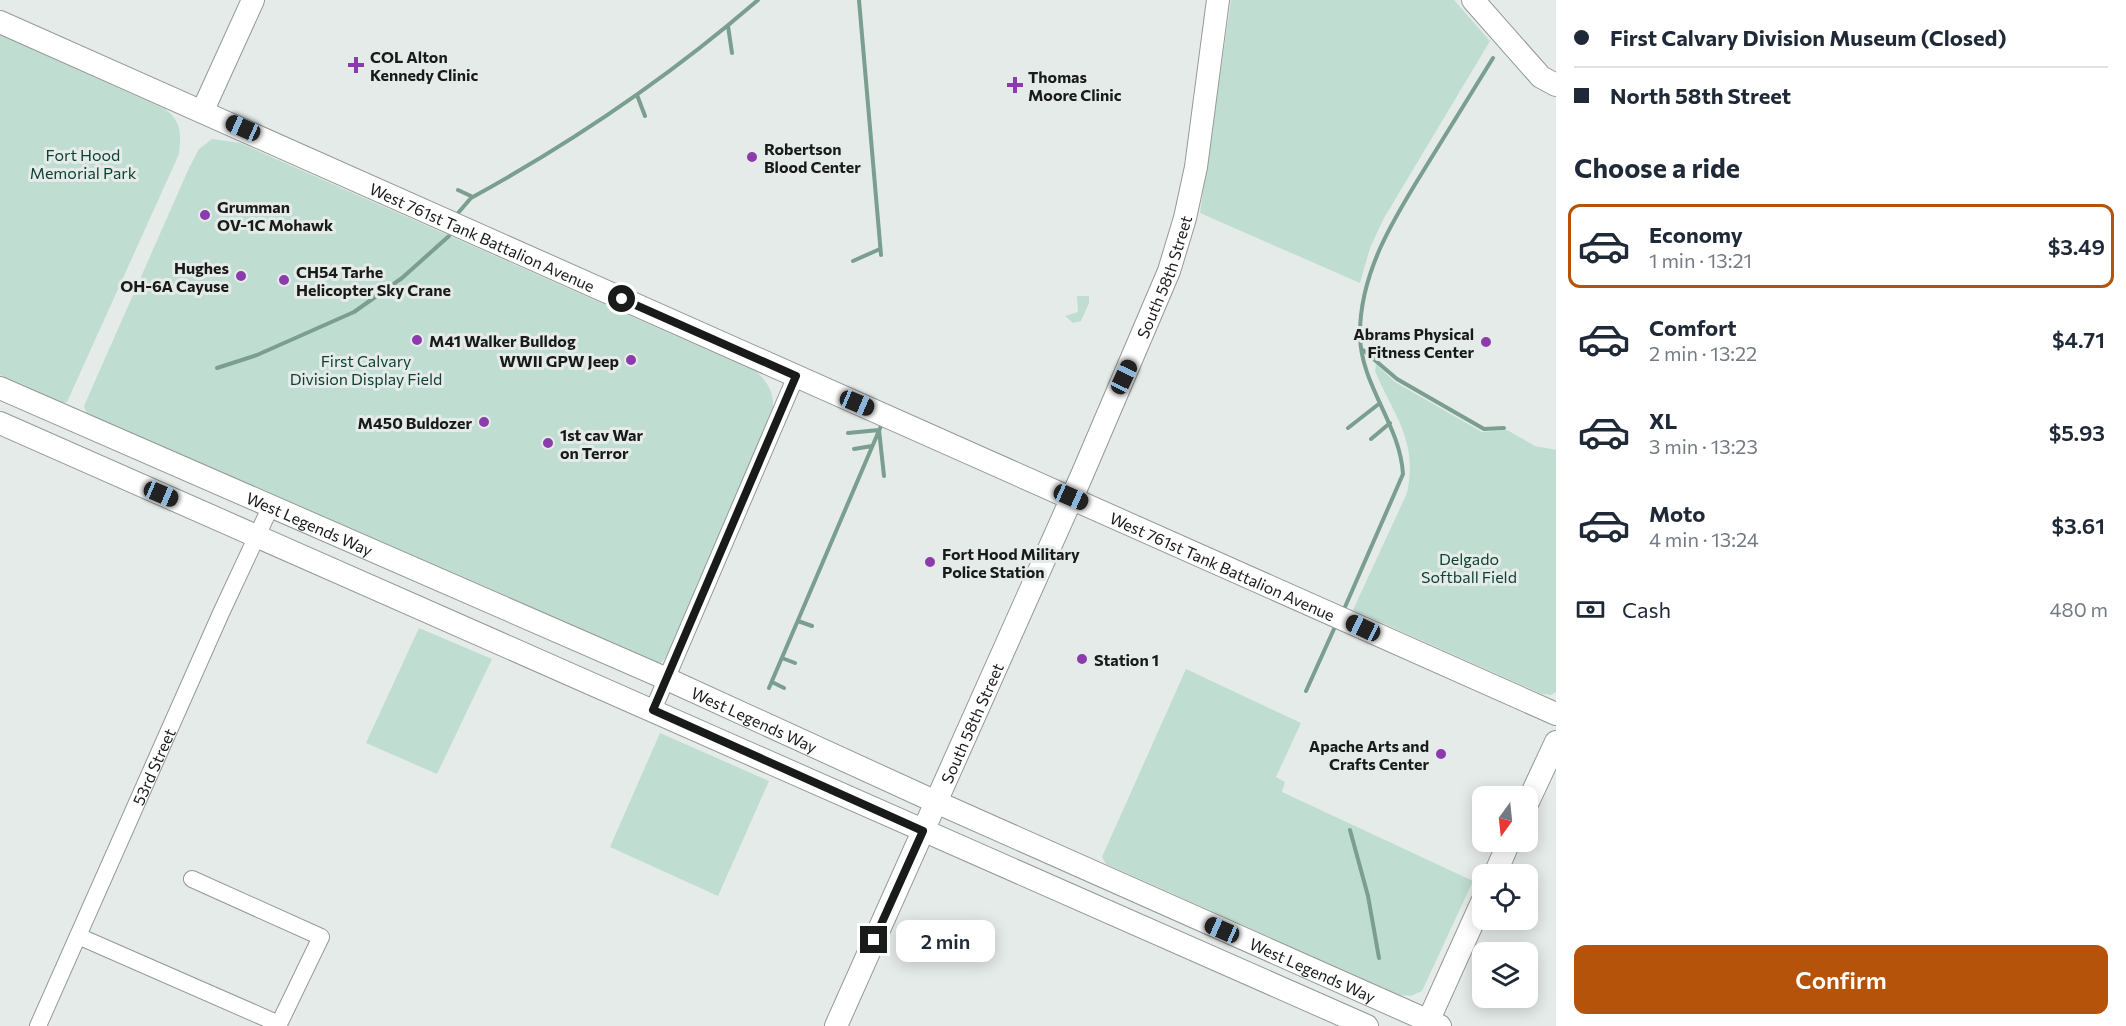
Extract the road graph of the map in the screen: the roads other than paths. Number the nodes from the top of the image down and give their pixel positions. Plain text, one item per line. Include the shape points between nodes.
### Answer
1 (253, 0) edge
2 (1218, 0) edge
3 (1473, 0) edge
4 (0, 22) edge
5 (1556, 85) edge
6 (203, 110) junction
7 (796, 376) junction
8 (0, 388) edge
9 (0, 423) edge
10 (1071, 497) junction
11 (270, 508) junction
12 (256, 535) junction
13 (666, 679) junction
14 (653, 710) junction
15 (1556, 714) edge
16 (1556, 742) edge
17 (1535, 786) edge
18 (936, 802) junction
19 (923, 831) junction
20 (192, 879) dead end
21 (1472, 926) edge
22 (78, 936) junction
23 (1432, 1024) edge
24 (38, 1026) edge
25 (836, 1026) edge
26 (1367, 1026) edge

1 - 6 street
2 - 10 street, South 58th Street via 1196,166 1185,218 1169,271
3 - 5 street via 1541,77
4 - 6 street, West 761st Tank Battalion Avenue
6 - 7 street, West 761st Tank Battalion Avenue
7 - 10 street, West 761st Tank Battalion Avenue
7 - 13 street
8 - 11 street, West Legends Way
9 - 12 street, West Legends Way
10 - 15 street, West 761st Tank Battalion Avenue
10 - 18 street, South 58th Street
11 - 12 street, 53rd Street
11 - 13 street, West Legends Way
12 - 14 street, West Legends Way
12 - 22 street, 53rd Street
13 - 14 street
13 - 18 street, West Legends Way
14 - 19 street, West Legends Way
16 - 17 street
18 - 19 street, South 58th Street
18 - 23 street, West Legends Way
19 - 25 street, South 58th Street
19 - 26 street, West Legends Way
20 - 22 street via 321,937 279,1024
21 - 23 street
22 - 24 street, 53rd Street

